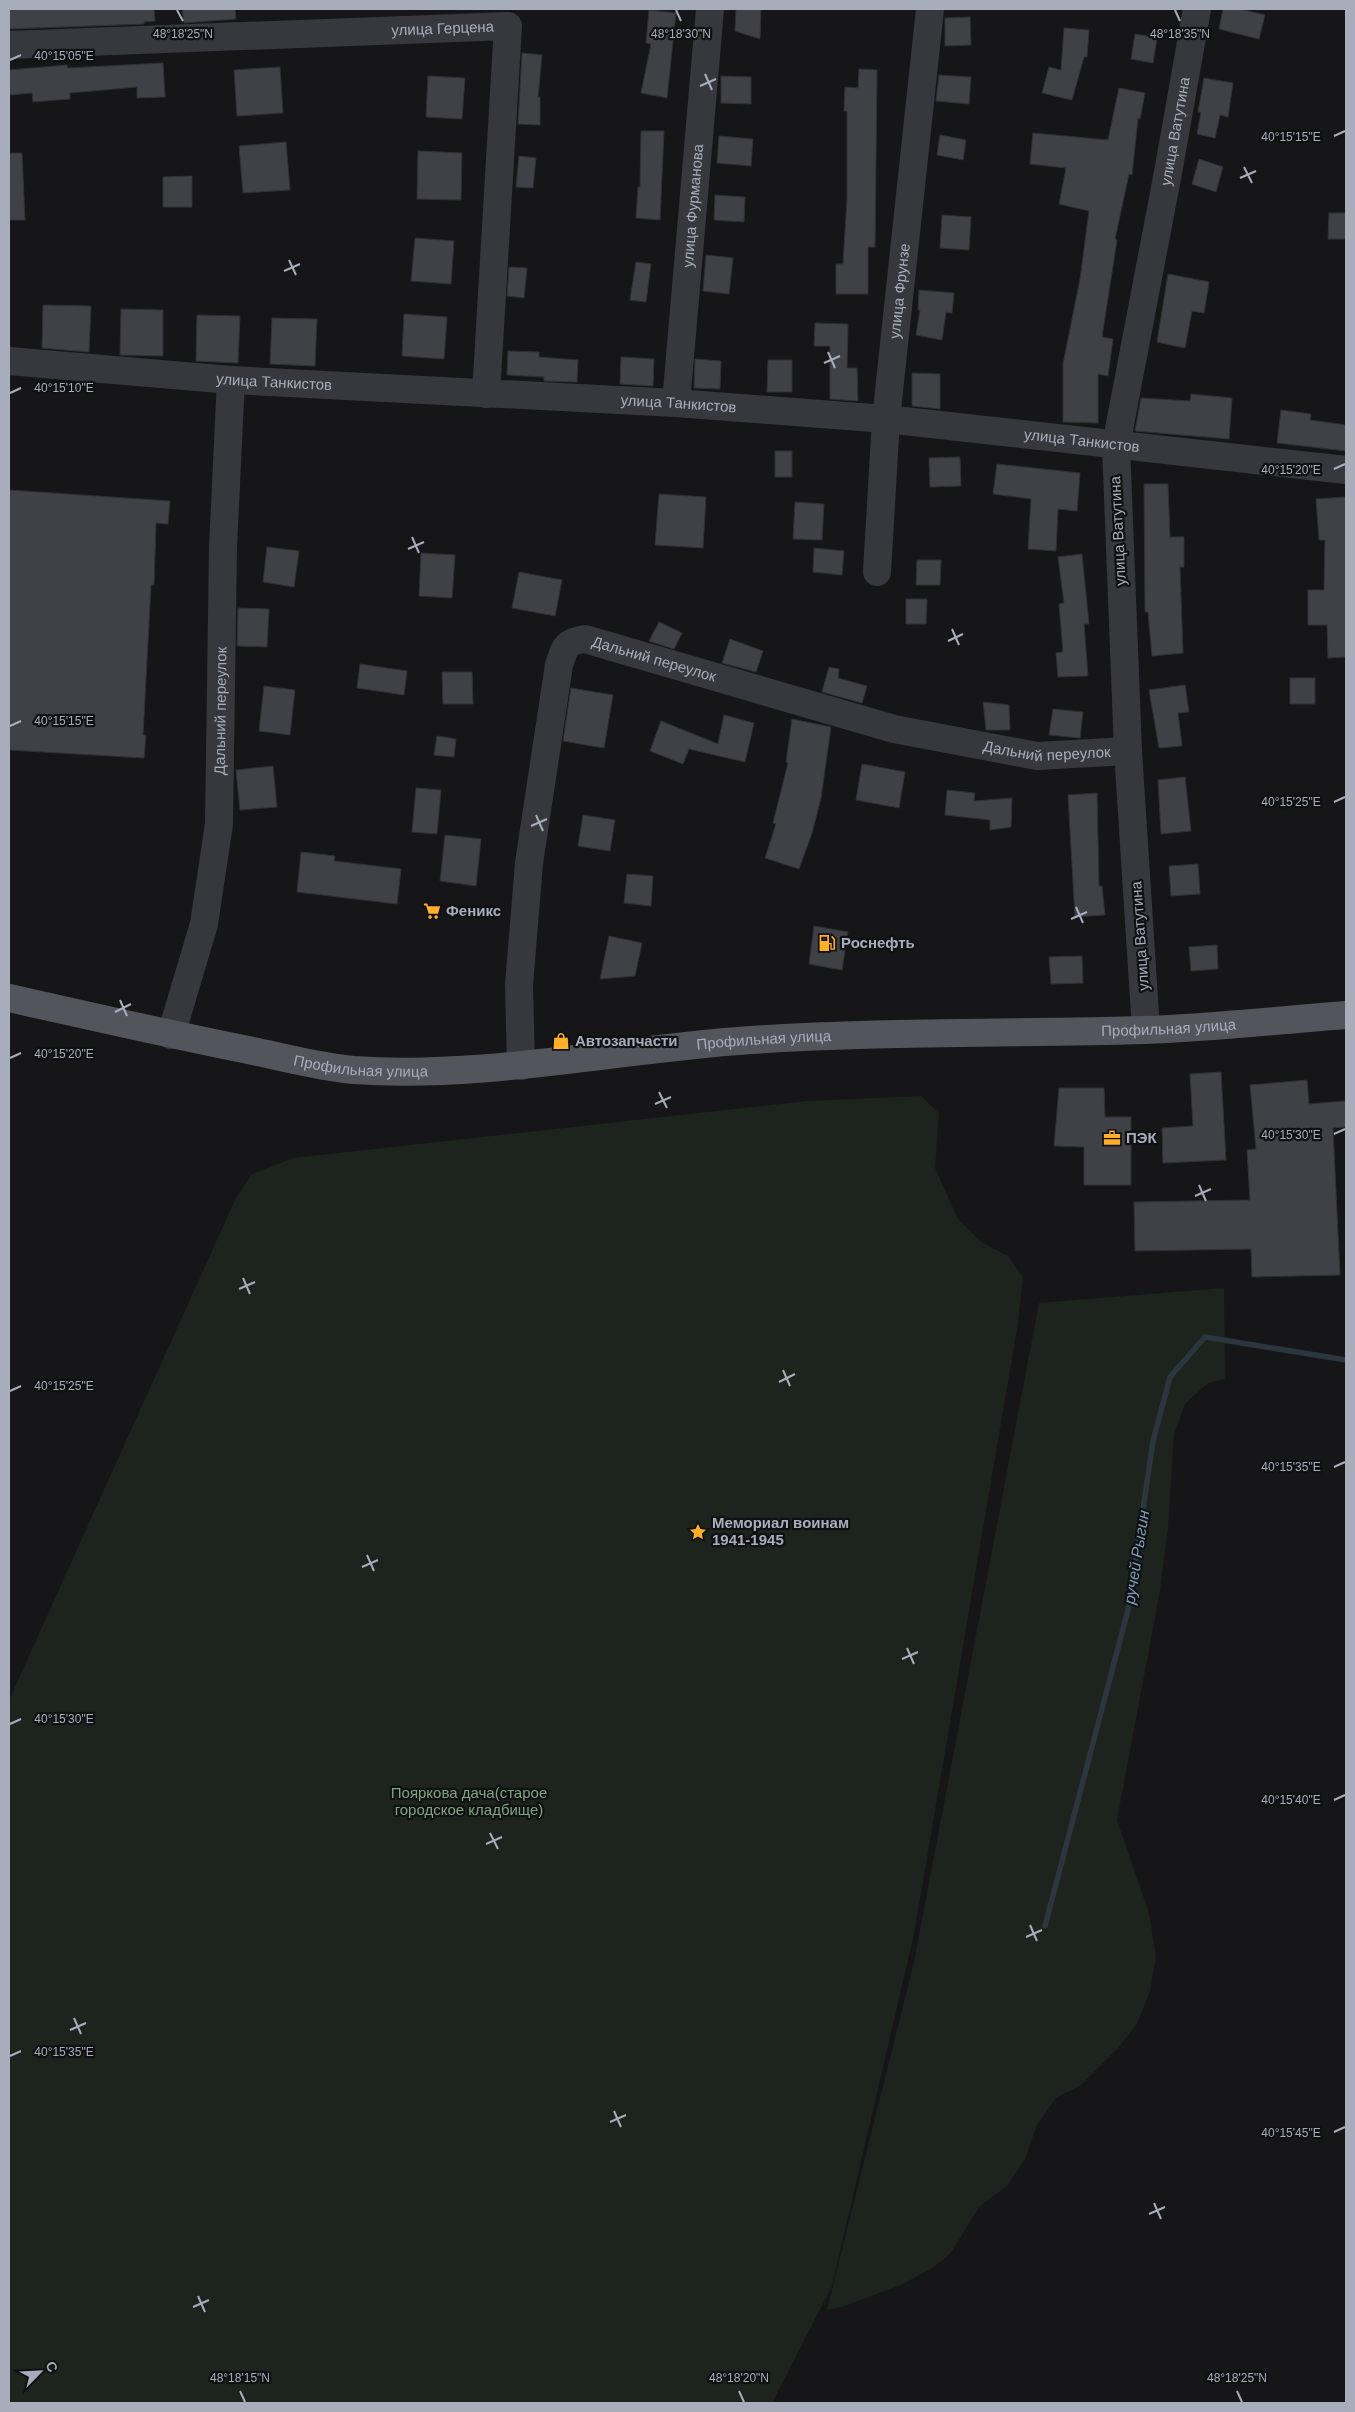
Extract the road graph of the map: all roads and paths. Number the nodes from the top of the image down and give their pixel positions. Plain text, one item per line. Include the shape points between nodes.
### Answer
1 (710, 9) edge
2 (930, 9) edge
3 (1197, 9) edge
4 (9, 46) edge
5 (9, 361) edge
6 (231, 380) junction
7 (486, 394) junction
8 (676, 403) junction
9 (886, 419) junction
10 (1116, 445) junction
11 (1346, 470) edge
12 (877, 572) dead end
13 (1128, 751) junction
14 (9, 998) edge
15 (1346, 1015) edge
16 (1146, 1030) junction
17 (170, 1035) junction
18 (521, 1066) junction

1 - 8 street, улица Фурманова
2 - 9 street, улица Фрунзе
3 - 10 street, улица Ватутина
4 - 7 street, улица Герцена via 508,26
5 - 6 street, улица Танкистов
6 - 7 street, улица Танкистов
6 - 17 street, Дальний переулок via 223,547 219,824 204,924
7 - 8 street, улица Танкистов
8 - 9 street, улица Танкистов
9 - 10 street, улица Танкистов
9 - 12 street, улица Фрунзе
10 - 11 street, улица Танкистов
10 - 13 street, улица Ватутина
13 - 16 street, улица Ватутина
13 - 18 street, Дальний переулок via 1037,756 894,728 585,640 572,641 559,665 529,863 519,977
14 - 17 main road, Профильная улица
15 - 16 main road, Профильная улица
16 - 18 main road, Профильная улица via 887,1033 692,1044
17 - 18 main road, Профильная улица via 349,1070 413,1072

